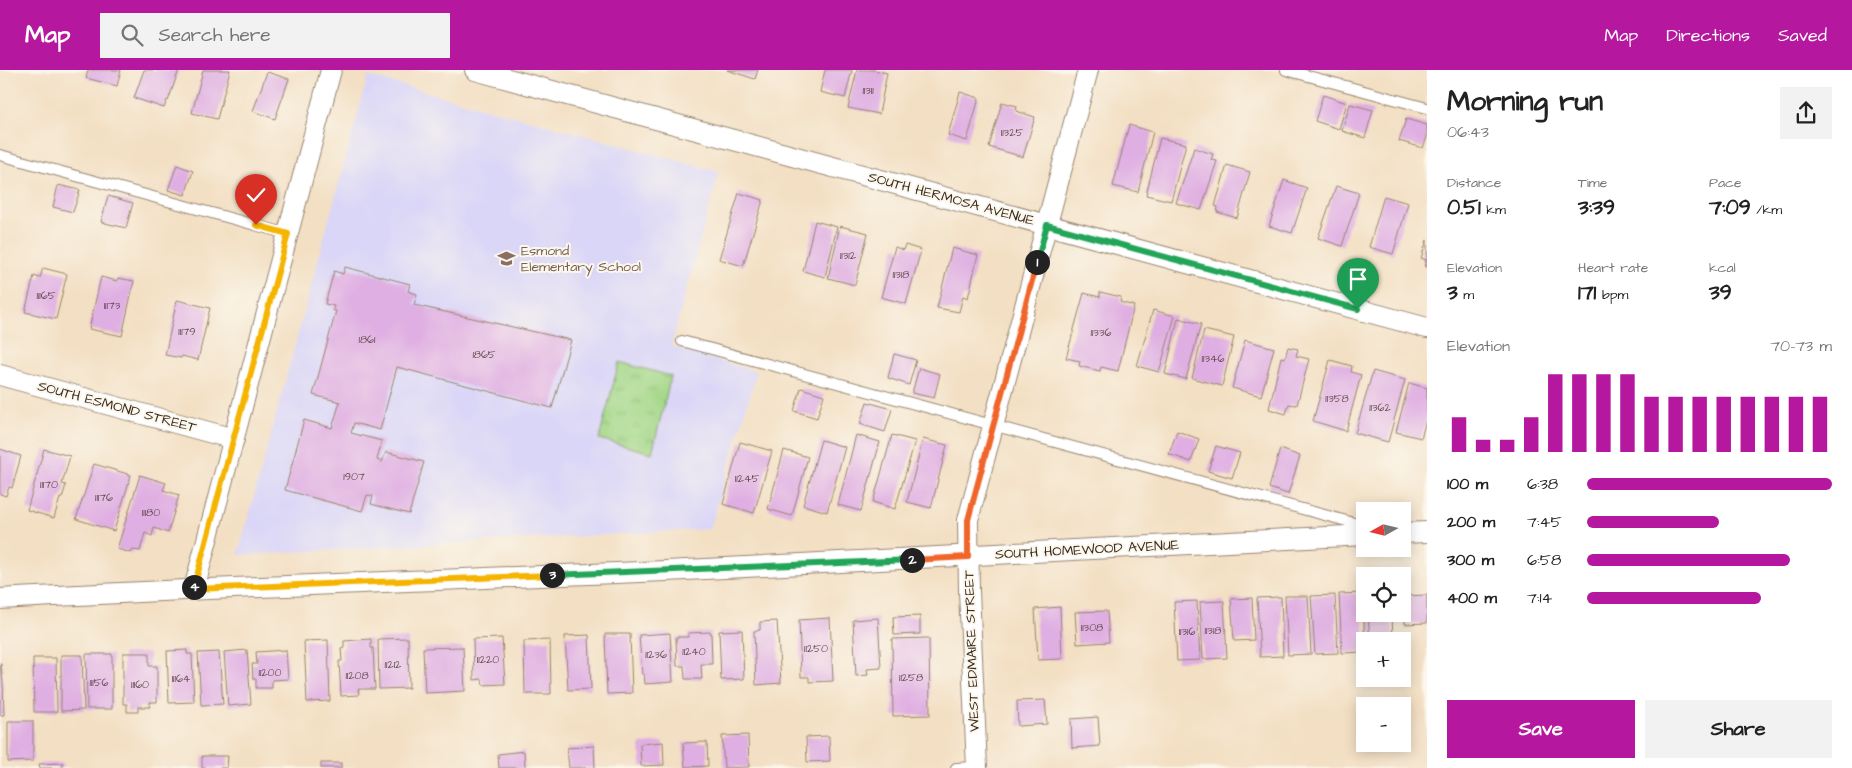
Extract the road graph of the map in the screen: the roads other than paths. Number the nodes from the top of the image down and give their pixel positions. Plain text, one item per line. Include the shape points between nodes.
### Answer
1 (331, 70) edge
2 (475, 70) edge
3 (1088, 70) edge
4 (1286, 70) edge
5 (1427, 108) edge
6 (0, 155) edge
7 (1047, 225) junction
8 (288, 234) junction
9 (1427, 328) edge
10 (682, 341) dead end
11 (0, 375) edge
12 (993, 424) junction
13 (234, 439) junction
14 (1356, 524) edge
15 (1427, 532) edge
16 (1411, 533) edge
17 (1356, 535) edge
18 (968, 557) junction
19 (194, 589) junction
20 (0, 599) edge
21 (956, 768) edge
22 (976, 768) edge

1 - 8 street
2 - 7 street, SOUTH HERMOSA AVENUE
3 - 7 street, WEST EDMAIRE STREET
4 - 5 lane
6 - 8 lane
7 - 9 street, SOUTH HERMOSA AVENUE
7 - 12 street, WEST EDMAIRE STREET
8 - 13 street
10 - 12 lane
11 - 13 street, SOUTH ESMOND STREET
12 - 14 lane
12 - 18 street, WEST EDMAIRE STREET via 968,520
13 - 19 street
15 - 16 street
17 - 18 street, SOUTH HOMEWOOD AVENUE
18 - 19 street, SOUTH HOMEWOOD AVENUE
18 - 22 street, WEST EDMAIRE STREET
19 - 20 street, SOUTH HOMEWOOD AVENUE
21 - 22 lane

